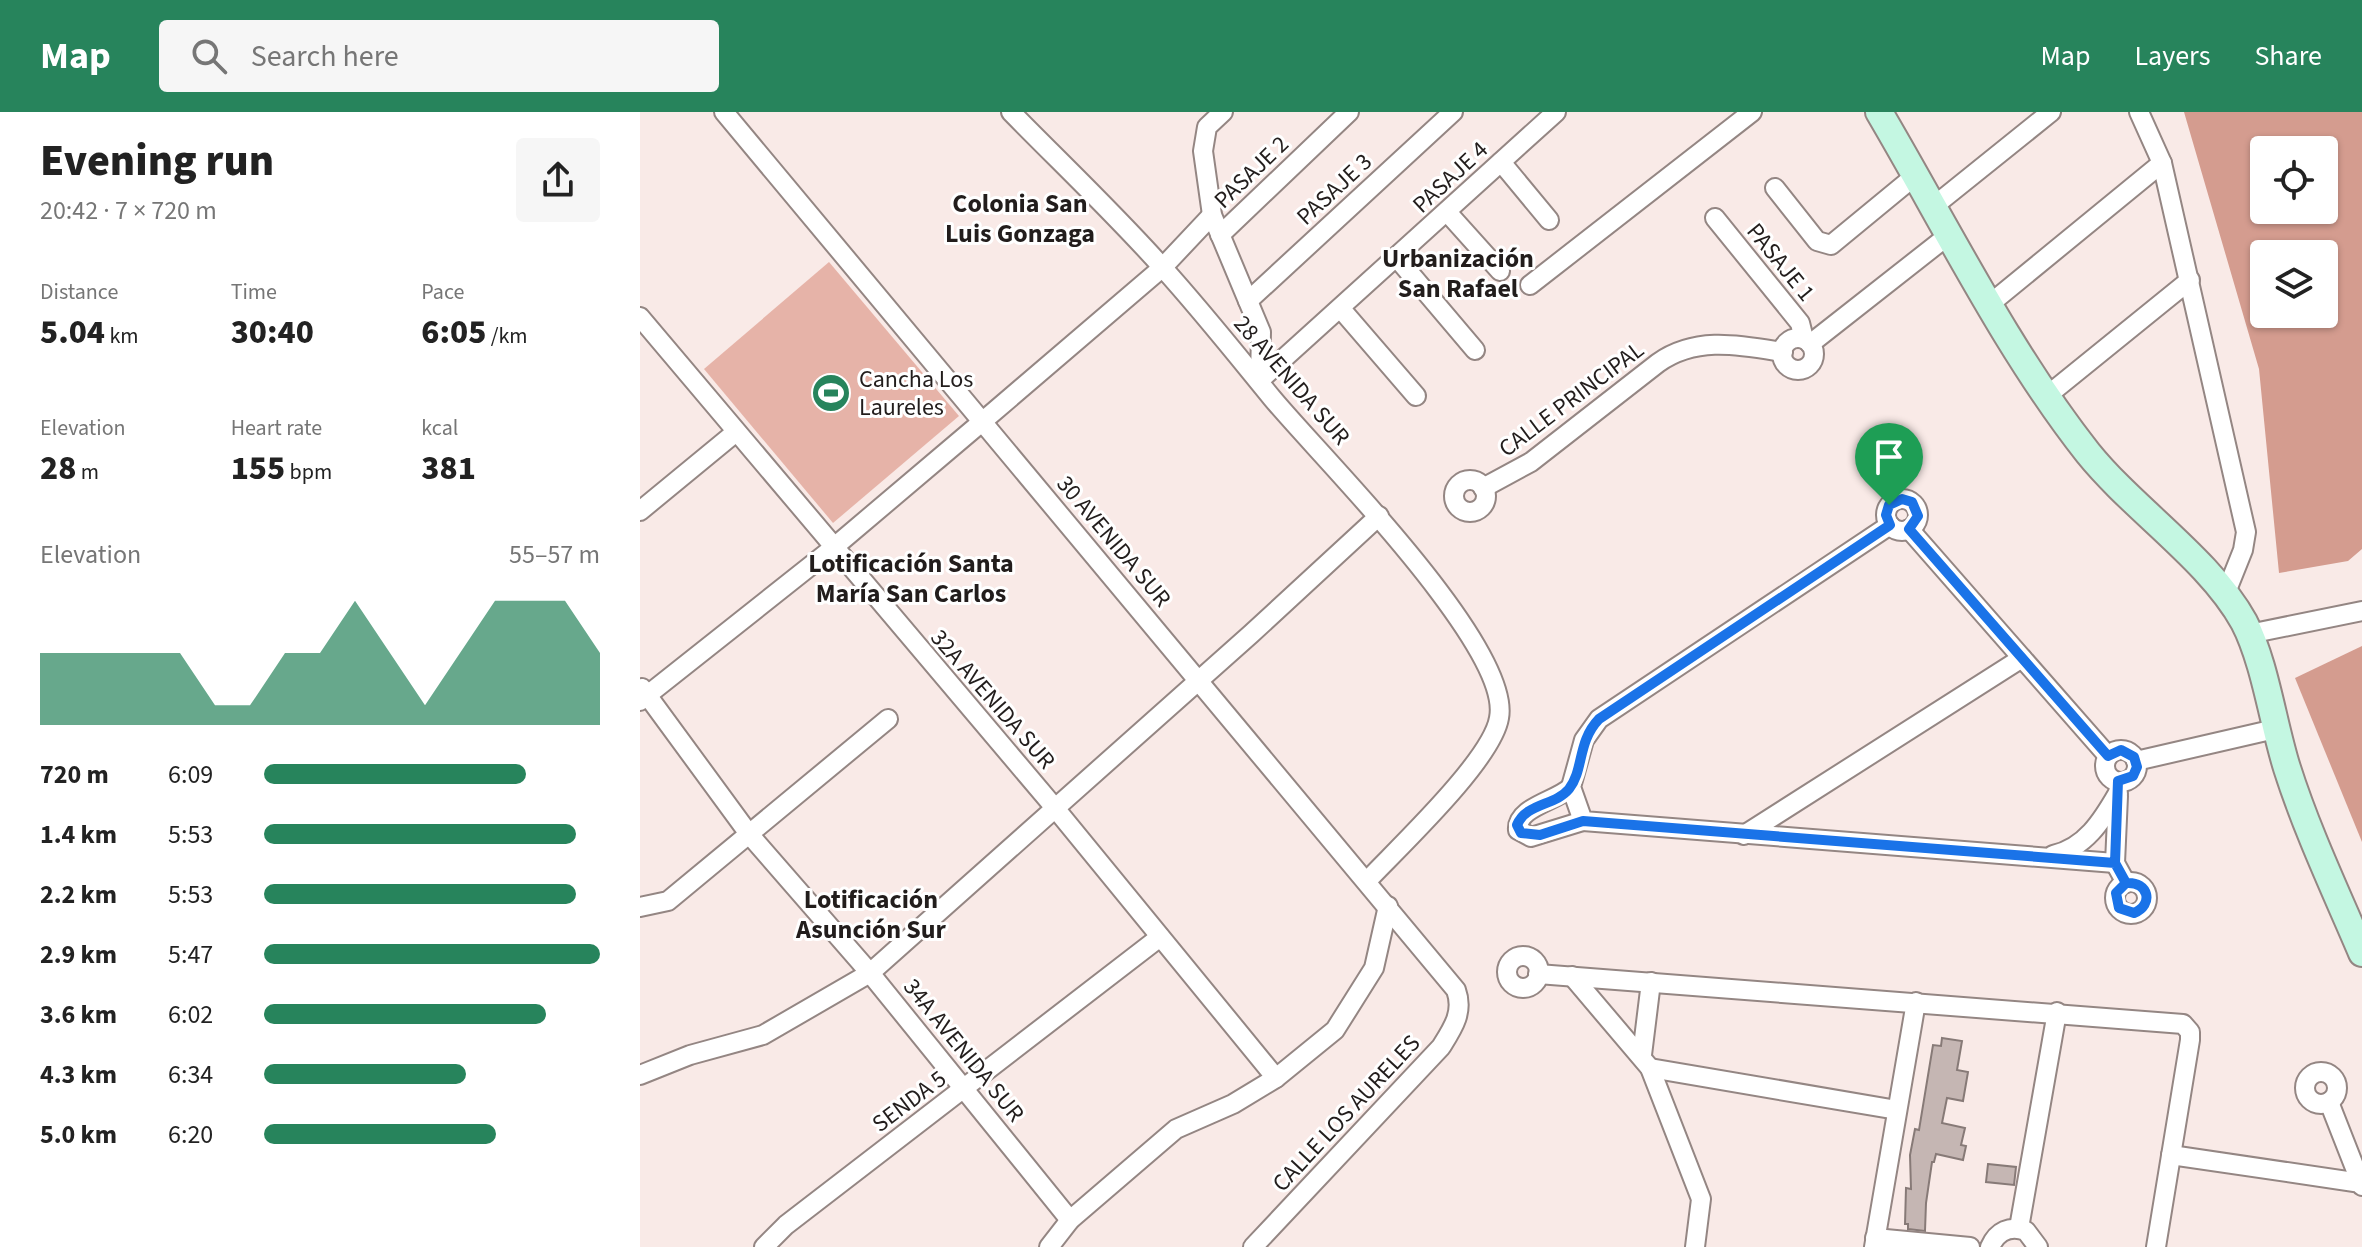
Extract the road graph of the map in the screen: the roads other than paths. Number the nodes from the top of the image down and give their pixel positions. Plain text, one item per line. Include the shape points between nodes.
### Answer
1 (724, 112) edge
2 (1011, 112) edge
3 (1223, 112) edge
4 (1349, 112) edge
5 (1453, 112) edge
6 (1556, 112) edge
7 (1752, 112) edge
8 (1879, 112) edge
9 (2051, 112) edge
10 (2139, 112) edge
11 (1501, 162) junction
12 (2162, 163) junction
13 (1916, 175) junction
14 (1775, 188) dead end
15 (1934, 206) junction
16 (1447, 212) junction
17 (1212, 215) junction
18 (1715, 218) dead end
19 (1549, 220) dead end
20 (1950, 234) junction
21 (1220, 235) junction
22 (1397, 258) junction
23 (1163, 267) junction
24 (1500, 271) dead end
25 (2190, 280) junction
26 (1530, 285) dead end
27 (1248, 301) junction
28 (1991, 303) junction
29 (1341, 309) junction
30 (640, 317) edge
31 (1807, 342) junction
32 (1475, 350) dead end
33 (1783, 352) junction
34 (1260, 380) junction
35 (2048, 395) junction
36 (1416, 396) dead end
37 (983, 421) junction
38 (736, 432) junction
39 (1483, 488) dead end
40 (640, 511) edge
41 (1379, 516) junction
42 (1890, 525) junction
43 (1909, 529) junction
44 (833, 548) junction
45 (2225, 595) junction
46 (2362, 611) edge
47 (2249, 634) junction
48 (2022, 658) junction
49 (1199, 680) junction
50 (643, 694) edge
51 (888, 719) dead end
52 (2275, 729) junction
53 (2108, 756) junction
54 (2136, 761) junction
55 (1571, 787) junction
56 (2118, 787) junction
57 (1055, 808) junction
58 (1583, 821) junction
59 (749, 834) junction
60 (1744, 835) junction
61 (2042, 858) junction
62 (2115, 863) junction
63 (1367, 881) junction
64 (2126, 883) dead end
65 (1388, 906) junction
66 (640, 907) edge
67 (1160, 937) junction
68 (2362, 953) edge
69 (870, 973) junction
70 (1538, 974) dead end
71 (1572, 976) junction
72 (1651, 982) junction
73 (1916, 1002) junction
74 (1461, 1005) joint
75 (2057, 1012) junction
76 (1646, 1062) junction
77 (640, 1075) edge
78 (1276, 1078) junction
79 (965, 1089) junction
80 (2329, 1102) dead end
81 (1897, 1110) junction
82 (2171, 1155) junction
83 (2361, 1184) edge
84 (1070, 1220) junction
85 (2019, 1228) junction
86 (1875, 1242) edge
87 (764, 1247) edge
88 (1049, 1247) edge
89 (1253, 1247) edge
90 (1695, 1247) edge
91 (1970, 1247) edge
92 (1990, 1247) edge
93 (2038, 1247) edge
94 (2156, 1247) edge

1 - 37 street, 30 AVENIDA SUR
2 - 23 street, 28 AVENIDA SUR
3 - 17 street via 1207,127 1203,151
4 - 21 street, PASAJE 2
5 - 27 street, PASAJE 3
6 - 11 street, PASAJE 4
7 - 26 street
8 - 13 street
9 - 15 street
10 - 12 street
11 - 16 street, PASAJE 4
11 - 19 street
12 - 25 street
12 - 28 street
13 - 14 street via 1831,245 1817,241
13 - 15 street
15 - 20 street
16 - 22 street, PASAJE 4
16 - 24 street
17 - 21 street
17 - 23 street
18 - 31 street, PASAJE 1 via 1800,323
20 - 28 street
20 - 31 street
21 - 27 street
22 - 29 street, PASAJE 4
22 - 32 street
23 - 34 street, 28 AVENIDA SUR
23 - 37 street
25 - 35 street
25 - 45 street via 2246,532
27 - 34 street via 1261,332
28 - 35 street
29 - 34 street, PASAJE 4
29 - 36 street
30 - 38 street, 32A AVENIDA SUR
31 - 33 street via 1789,341
31 - 33 street via 1814,355 1806,368 1790,368
33 - 39 street, CALLE PRINCIPAL via 1715,344 1682,350 1520,471
34 - 41 street, 28 AVENIDA SUR
35 - 45 street via 2089,454
37 - 44 street
37 - 49 street, 30 AVENIDA SUR
38 - 40 street
38 - 44 street, 32A AVENIDA SUR
41 - 49 street
41 - 63 street, 28 AVENIDA SUR via 1471,640 1492,676 1500,718 1476,763
42 - 43 street
42 - 43 street via 1887,510 1902,499 1917,511 1917,521
42 - 55 street via 1599,719 1584,740
43 - 48 street
44 - 50 street
44 - 57 street, 32A AVENIDA SUR
45 - 47 street
46 - 47 street
47 - 52 street
48 - 53 street
48 - 60 street
49 - 57 street
49 - 63 street, 30 AVENIDA SUR
50 - 59 street, 34A AVENIDA SUR
51 - 59 street
52 - 54 street
52 - 68 street via 2302,810
53 - 54 street via 2126,751
53 - 56 street via 2106,771
54 - 56 street via 2133,776
55 - 58 street
55 - 58 street via 1524,814 1518,830 1531,837
56 - 61 street via 2087,838
56 - 62 street
57 - 67 street, 32A AVENIDA SUR
57 - 69 street
58 - 60 street
59 - 66 street via 668,901
59 - 69 street, 34A AVENIDA SUR
60 - 61 street
61 - 62 street
62 - 64 street
63 - 65 street, 30 AVENIDA SUR
65 - 74 street, 30 AVENIDA SUR via 1456,990
65 - 78 street via 1378,959 1346,1017 1312,1052
67 - 78 street, 32A AVENIDA SUR
67 - 79 street, SENDA 5
69 - 77 street via 763,1035
69 - 79 street, 34A AVENIDA SUR
70 - 71 street
71 - 72 street
71 - 76 street
72 - 73 street
72 - 76 street
73 - 75 street
73 - 81 street
74 - 89 street, CALLE LOS AURELES via 1441,1047
75 - 82 street via 2177,1021 2187,1027 2190,1040
75 - 85 street
76 - 81 street
76 - 90 street via 1701,1199
78 - 84 street via 1176,1129
79 - 84 street, 34A AVENIDA SUR
79 - 87 street, SENDA 5
80 - 83 street
81 - 86 street
82 - 83 street
82 - 94 street
84 - 88 street
85 - 92 street via 2004,1230
85 - 93 street via 2033,1236
86 - 91 street

